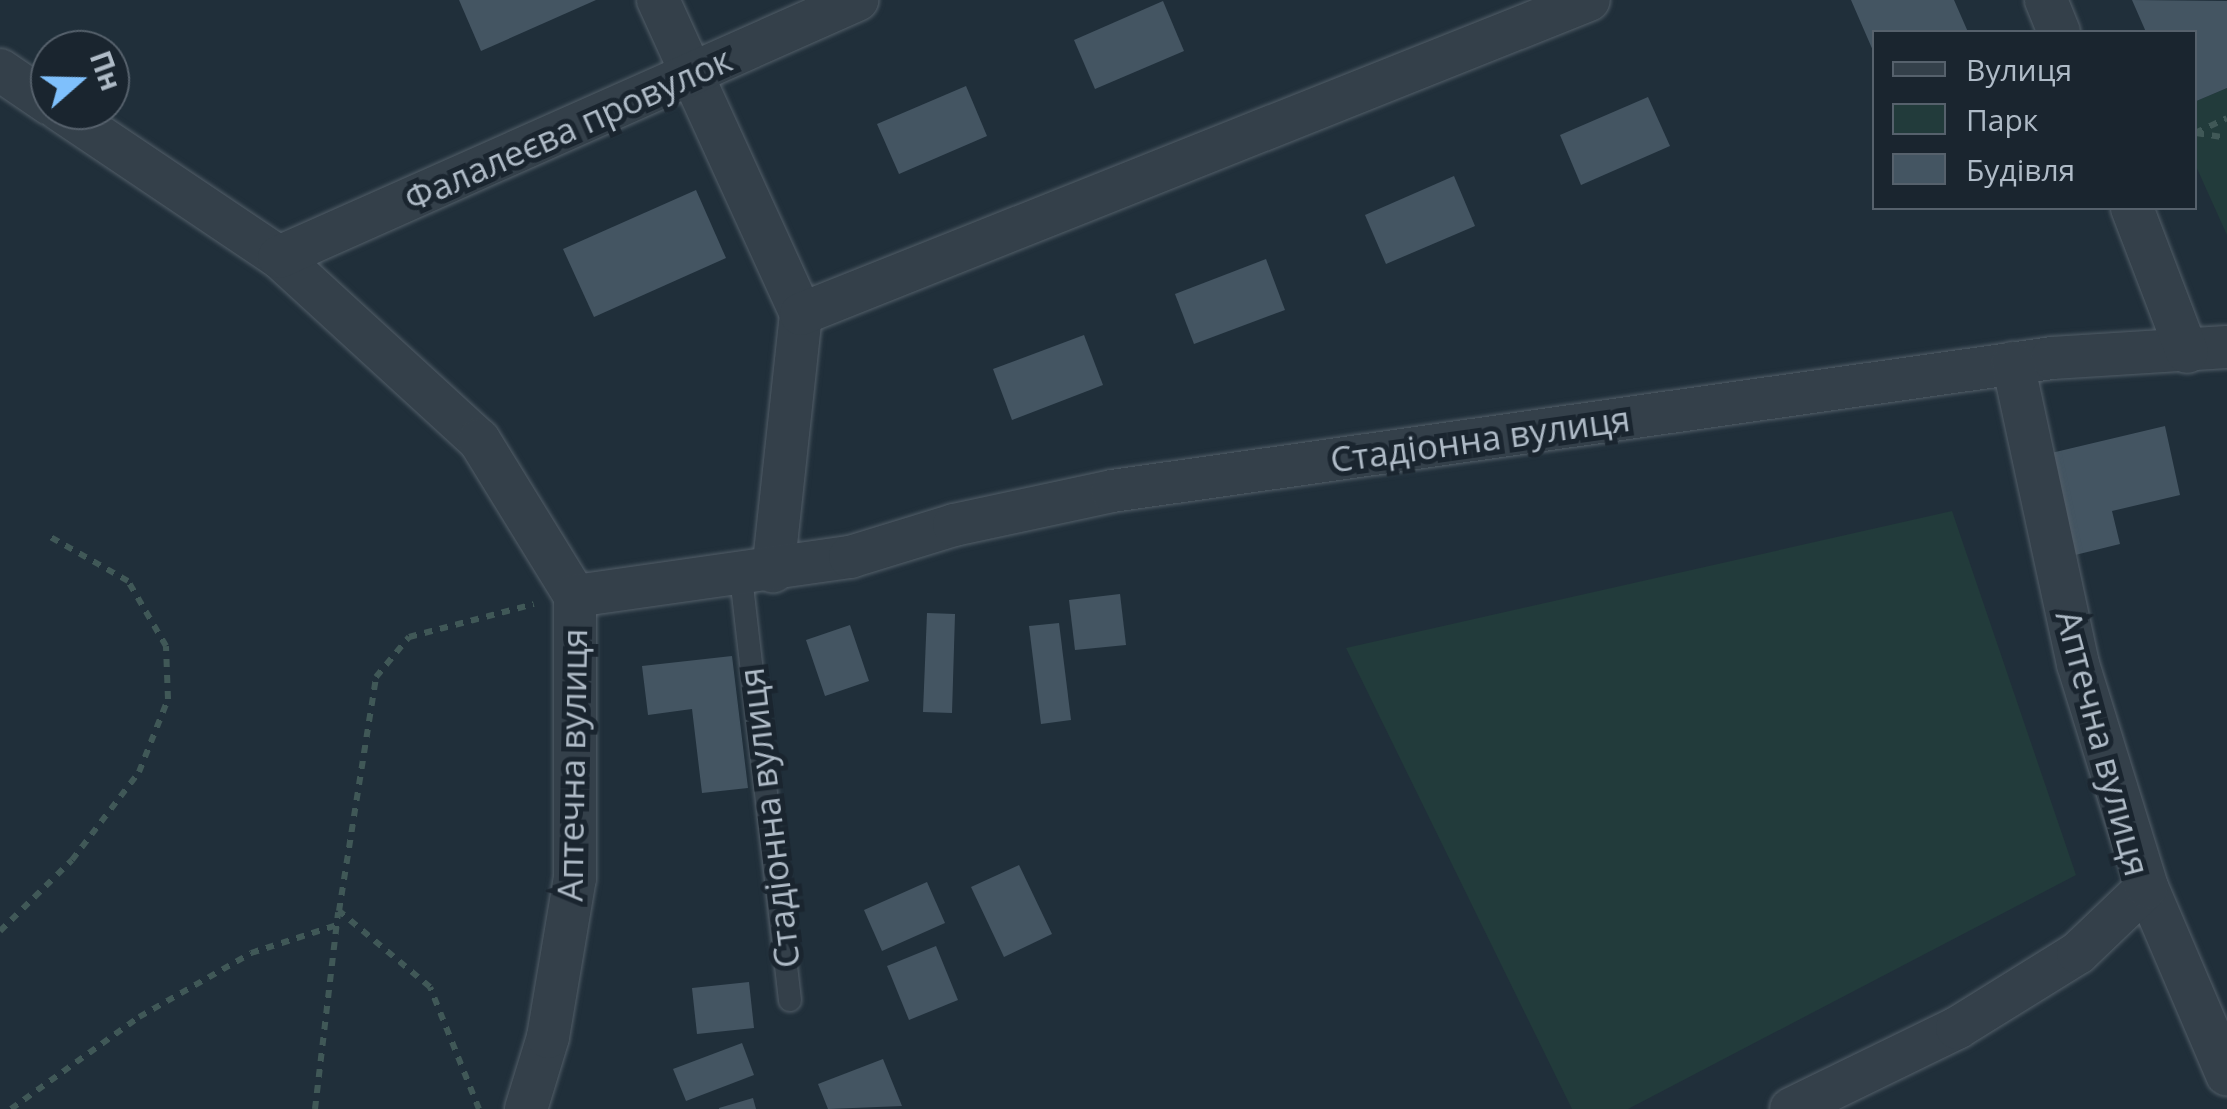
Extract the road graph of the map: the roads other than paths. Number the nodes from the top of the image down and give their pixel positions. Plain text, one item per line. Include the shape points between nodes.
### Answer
1 (658, 0) edge
2 (857, 0) edge
3 (1589, 0) edge
4 (2046, 0) edge
5 (2059, 30) edge
6 (0, 70) edge
7 (689, 76) junction
8 (30, 90) edge
9 (90, 130) edge
10 (2133, 210) edge
11 (279, 257) junction
12 (801, 314) junction
13 (2207, 350) edge
14 (2013, 363) junction
15 (757, 574) junction
16 (575, 596) junction
17 (2147, 887) junction
18 (790, 1000) dead end
19 (2227, 1075) edge
20 (526, 1109) edge
21 (1790, 1109) edge

1 - 7 street
2 - 7 street, Фалалеєва провулок
3 - 12 street
4 - 5 street
6 - 8 street
7 - 11 street, Фалалеєва провулок
7 - 12 street
9 - 11 street
10 - 13 street
11 - 16 street via 479,440
12 - 15 street
13 - 14 street, Стадіонна вулиця
14 - 15 street, Стадіонна вулиця via 1112,491
14 - 17 street, Аптечна вулиця via 2078,664
15 - 16 street, Стадіонна вулиця
15 - 18 lane, Стадіонна вулиця
16 - 20 street, Аптечна вулиця via 576,878 548,1037
17 - 19 street
17 - 21 street, Аптечна вулиця via 2078,952 1958,1028

